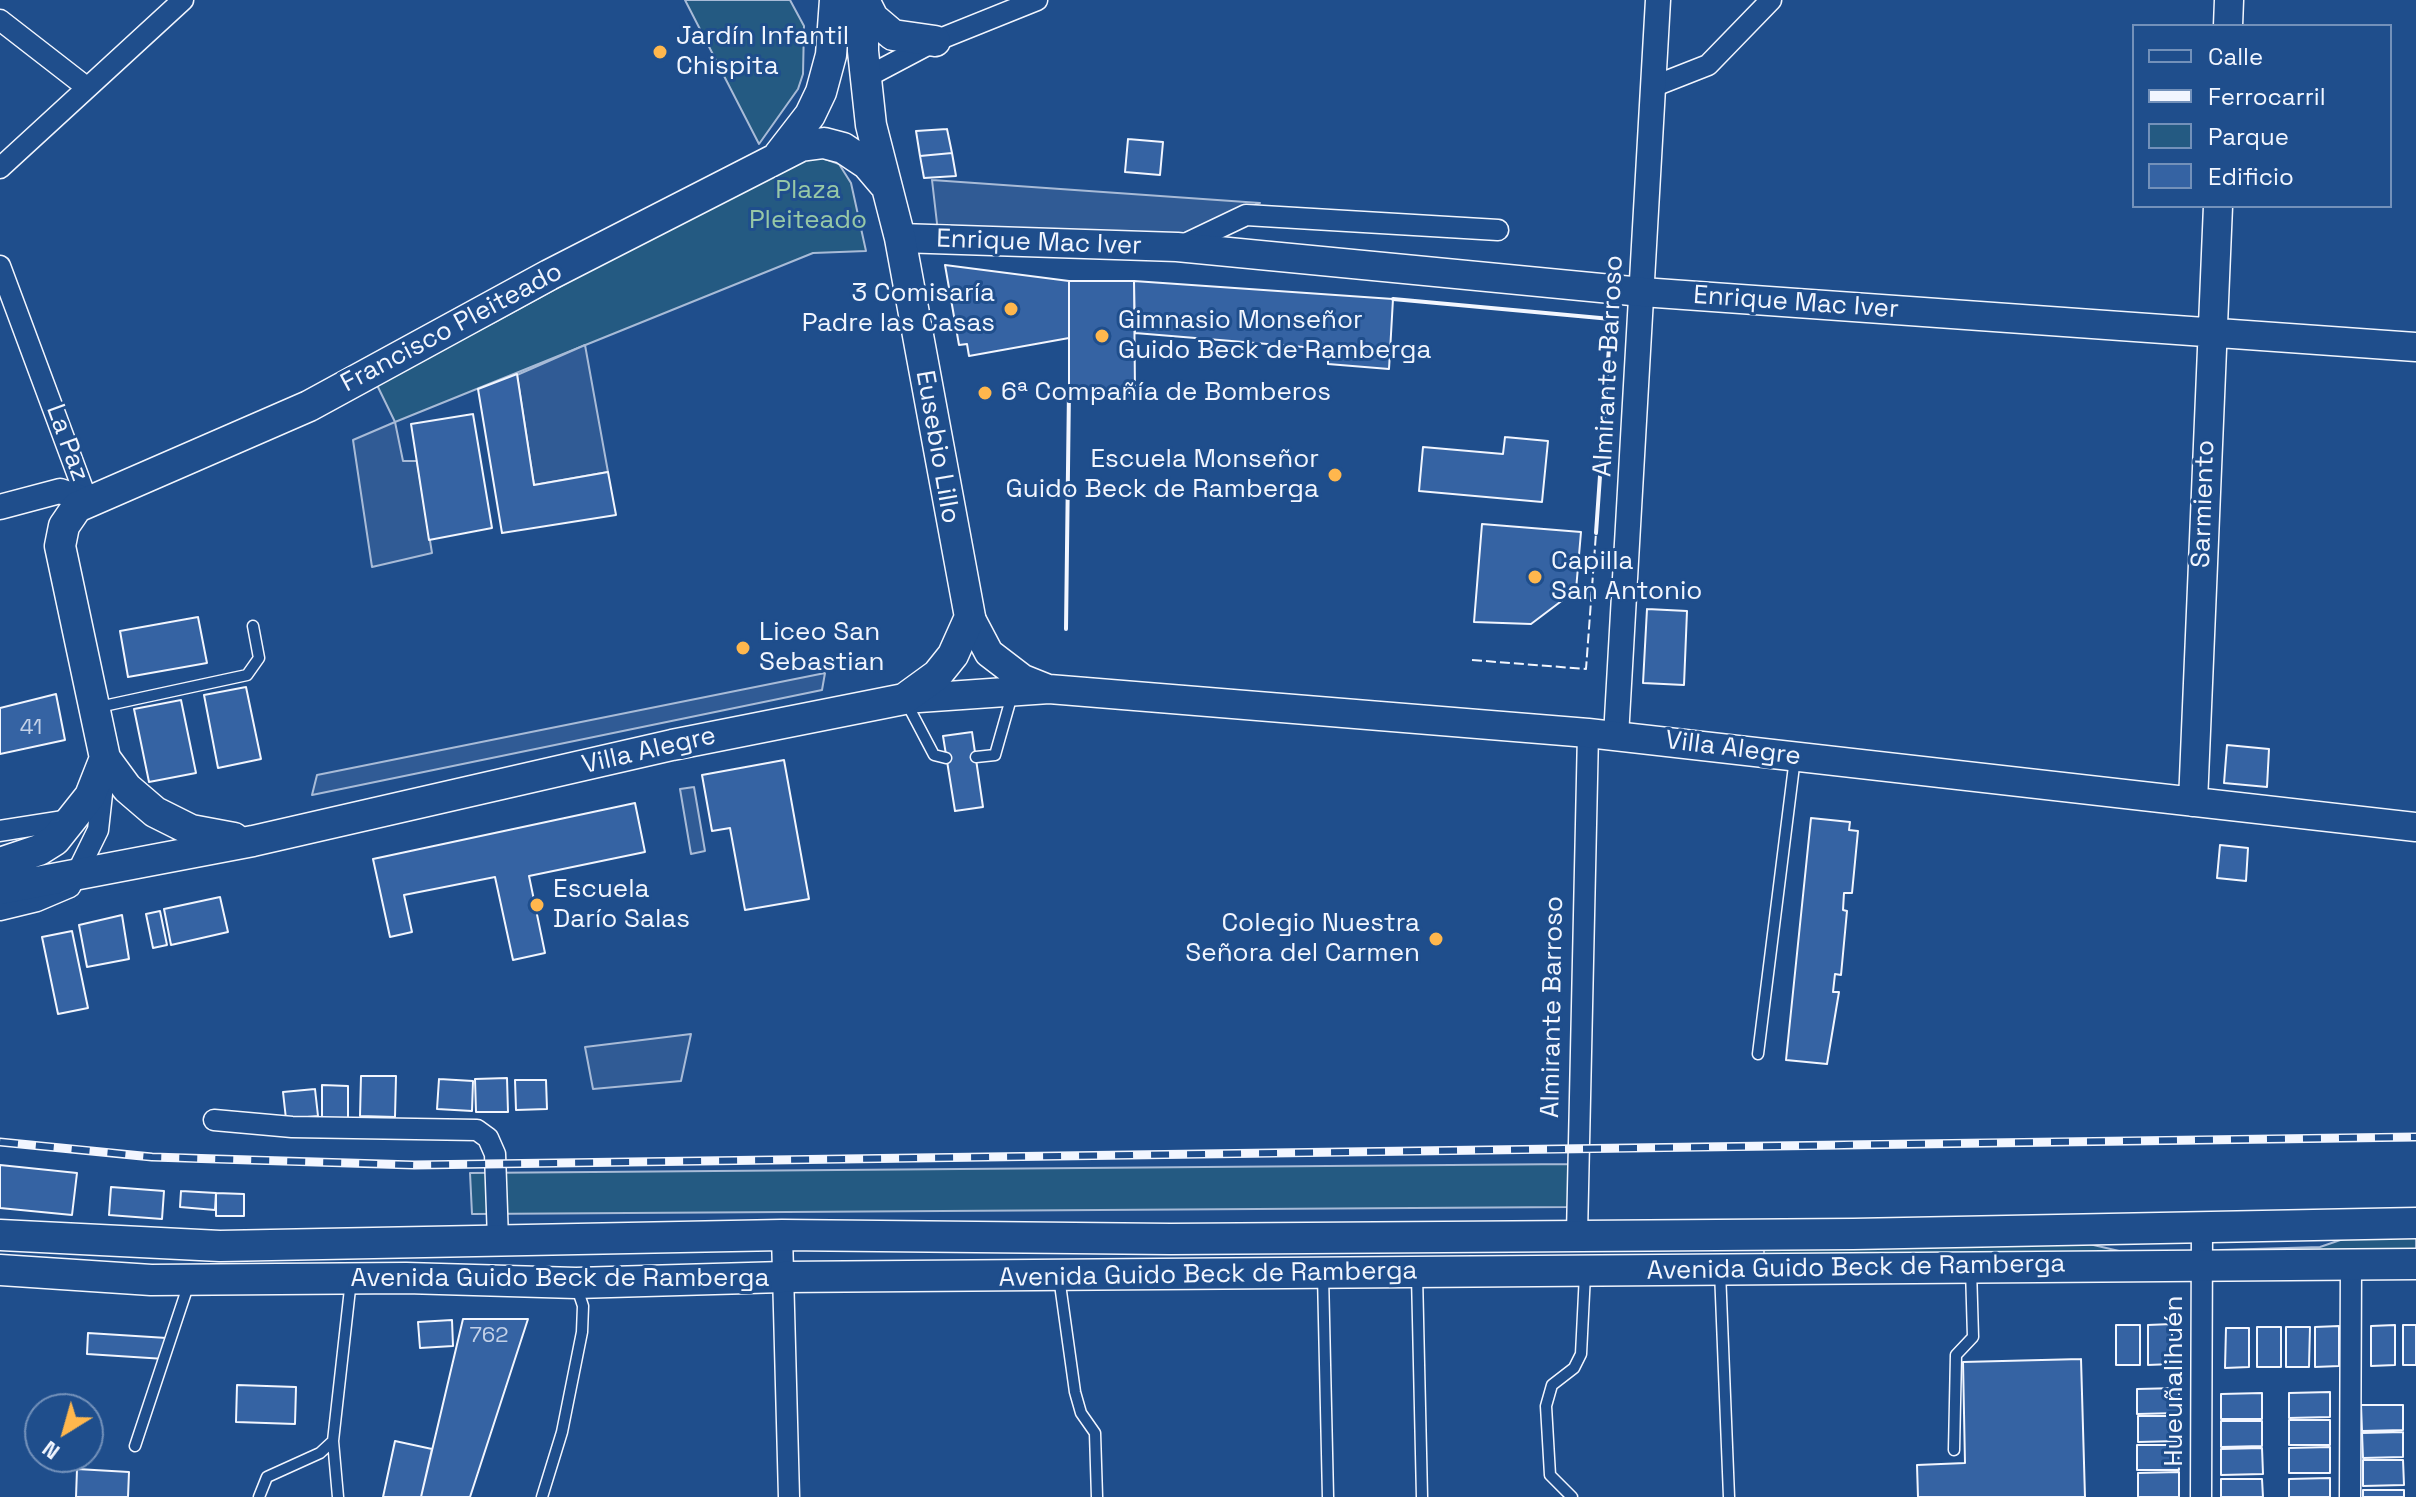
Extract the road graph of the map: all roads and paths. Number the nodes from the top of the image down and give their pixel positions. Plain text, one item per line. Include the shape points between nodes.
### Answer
1 (183, 0) edge
2 (835, 0) edge
3 (863, 0) edge
4 (1037, 0) edge
5 (1658, 0) edge
6 (1771, 0) edge
7 (2229, 0) edge
8 (0, 20) edge
9 (2228, 24) edge
10 (935, 41) junction
11 (865, 78) junction
12 (85, 86) junction
13 (1652, 87) junction
14 (779, 155) junction
15 (0, 168) edge
16 (886, 186) junction
17 (2218, 208) edge
18 (1498, 230) dead end
19 (900, 238) junction
20 (1177, 247) junction
21 (0, 266) edge
22 (1642, 292) junction
23 (2211, 332) junction
24 (2416, 347) edge
25 (87, 500) junction
26 (0, 507) edge
27 (970, 617) junction
28 (253, 626) dead end
29 (1049, 689) junction
30 (1013, 693) junction
31 (904, 699) junction
32 (95, 708) junction
33 (1588, 733) junction
34 (1616, 736) junction
35 (1795, 756) junction
36 (976, 757) dead end
37 (105, 758) junction
38 (946, 758) dead end
39 (2193, 802) junction
40 (75, 819) junction
41 (2416, 827) edge
42 (0, 831) edge
43 (253, 841) junction
44 (0, 863) edge
45 (78, 874) junction
46 (0, 889) edge
47 (0, 910) edge
48 (1758, 1054) dead end
49 (214, 1120) dead end
50 (2416, 1223) edge
51 (2202, 1227) junction
52 (1577, 1234) junction
53 (0, 1235) edge
54 (782, 1235) junction
55 (573, 1239) junction
56 (498, 1240) junction
57 (190, 1245) junction
58 (2416, 1264) edge
59 (2202, 1265) junction
60 (2351, 1265) junction
61 (1971, 1267) junction
62 (0, 1270) edge
63 (1719, 1270) junction
64 (1543, 1271) junction
65 (1600, 1271) junction
66 (1417, 1272) junction
67 (1323, 1273) junction
68 (783, 1277) junction
69 (1059, 1277) junction
70 (351, 1280) junction
71 (189, 1281) junction
72 (576, 1283) junction
73 (333, 1441) junction
74 (135, 1446) dead end
75 (1954, 1450) dead end
76 (259, 1497) edge
77 (338, 1497) edge
78 (542, 1497) edge
79 (789, 1497) edge
80 (1097, 1497) edge
81 (1328, 1497) edge
82 (1422, 1497) edge
83 (1572, 1497) edge
84 (1729, 1497) edge
85 (2201, 1497) edge
86 (2350, 1497) edge

1 - 12 street
2 - 14 main road via 831,55 821,92
3 - 10 main road via 873,18 893,35
3 - 11 main road, Eusebio Lillo
4 - 10 street
5 - 13 street, Almirante Barroso
6 - 13 street via 1708,65
7 - 9 main road
8 - 12 street
10 - 11 street
11 - 16 main road, Eusebio Lillo
12 - 15 street
13 - 22 street, Almirante Barroso
14 - 16 main road, Francisco Pleiteado via 810,144 832,144 867,164
14 - 25 main road, Francisco Pleiteado via 309,406
16 - 19 main road, Eusebio Lillo
17 - 23 main road, Sarmiento
18 - 20 street, Enrique Mac Iver via 1246,215
19 - 20 main road, Enrique Mac Iver
19 - 27 main road, Eusebio Lillo
20 - 22 main road, Enrique Mac Iver
21 - 25 street, La Paz
22 - 23 main road, Enrique Mac Iver
22 - 34 street, Almirante Barroso
23 - 24 main road, Enrique Mac Iver
23 - 39 main road, Sarmiento
25 - 26 street via 60,491
25 - 32 main road, La Paz via 68,517 60,546
27 - 29 main road, Villa Alegre via 996,660
27 - 31 main road via 953,655 937,675
28 - 32 lane via 259,658 247,675
29 - 30 main road, Villa Alegre
29 - 33 main road, Villa Alegre
30 - 31 main road, Villa Alegre
30 - 36 lane via 995,755
31 - 38 lane via 934,755
31 - 43 main road, Villa Alegre via 672,745
32 - 37 main road, La Paz
33 - 34 main road, Villa Alegre
33 - 52 street, Almirante Barroso
34 - 35 main road, Villa Alegre
35 - 39 main road, Villa Alegre
35 - 48 lane
37 - 40 main road
37 - 43 main road, Villa Alegre via 140,801 172,822 211,836
37 - 45 street via 98,830
39 - 41 main road, Villa Alegre
40 - 42 street
40 - 44 main road via 39,850
43 - 45 main road, Villa Alegre
45 - 46 main road, Villa Alegre
45 - 47 street via 70,887
49 - 56 street via 292,1127 477,1130 495,1154
50 - 51 main road, Avenida Guido Beck de Ramberga
51 - 52 main road, Avenida Guido Beck de Ramberga
51 - 59 street, Hueuñalihuén
52 - 54 main road, Avenida Guido Beck de Ramberga via 1186,1239
52 - 64 main road via 1567,1255
52 - 65 main road
53 - 57 main road, Avenida Guido Beck de Ramberga
54 - 55 main road, Avenida Guido Beck de Ramberga
54 - 68 street
55 - 56 main road, Avenida Guido Beck de Ramberga
55 - 72 main road
56 - 57 main road, Avenida Guido Beck de Ramberga
57 - 71 main road
58 - 60 main road, Avenida Guido Beck de Ramberga
59 - 60 main road, Avenida Guido Beck de Ramberga
59 - 61 main road, Avenida Guido Beck de Ramberga
59 - 85 street, Hueuñalihuén
60 - 86 street
61 - 63 main road, Avenida Guido Beck de Ramberga
61 - 75 lane via 1973,1337 1956,1355
62 - 71 main road, Avenida Guido Beck de Ramberga
63 - 65 main road, Avenida Guido Beck de Ramberga
63 - 84 lane
64 - 65 main road, Avenida Guido Beck de Ramberga
64 - 66 main road, Avenida Guido Beck de Ramberga
65 - 83 lane via 1581,1354 1574,1368 1552,1385 1546,1406 1550,1475
66 - 67 main road, Avenida Guido Beck de Ramberga
66 - 82 lane
67 - 69 main road, Avenida Guido Beck de Ramberga
67 - 81 lane
68 - 69 main road, Avenida Guido Beck de Ramberga
68 - 72 main road, Avenida Guido Beck de Ramberga
68 - 79 street
69 - 80 lane via 1075,1392 1095,1433
70 - 71 main road, Avenida Guido Beck de Ramberga
70 - 72 main road, Avenida Guido Beck de Ramberga
70 - 73 lane
71 - 74 lane
72 - 78 lane via 583,1306 582,1332 562,1432
73 - 76 lane via 320,1453 267,1477
73 - 77 lane

